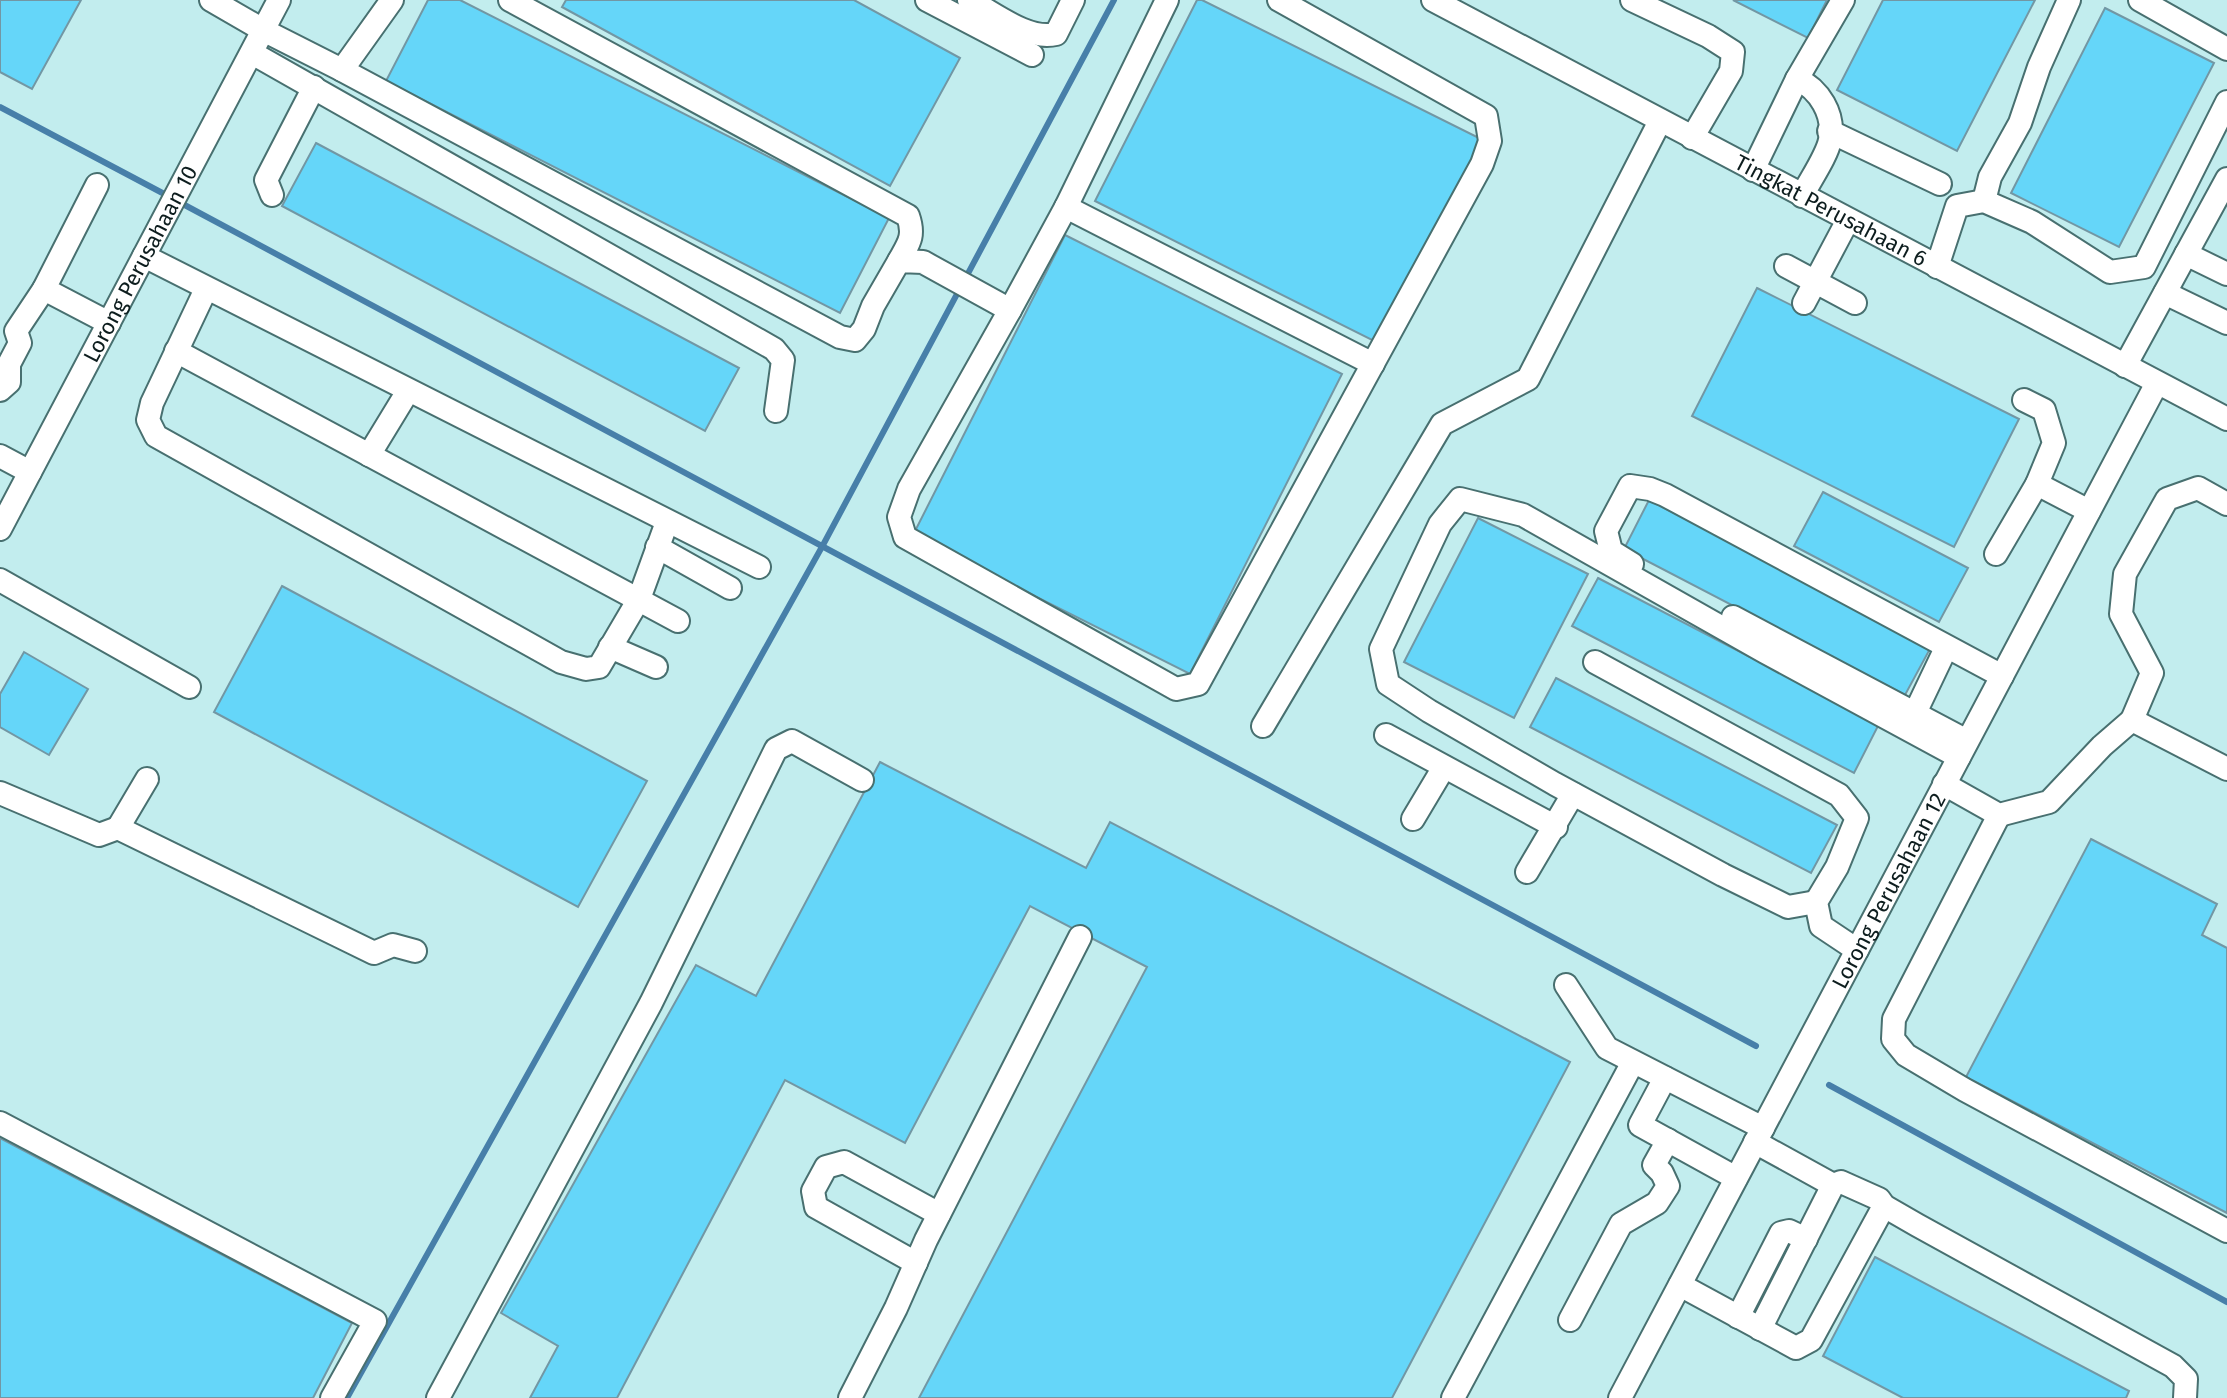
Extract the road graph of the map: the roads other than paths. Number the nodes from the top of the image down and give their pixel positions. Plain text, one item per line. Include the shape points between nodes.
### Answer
1 (211, 0) edge
2 (279, 0) edge
3 (392, 0) edge
4 (510, 0) edge
5 (927, 0) edge
6 (969, 0) edge
7 (1073, 0) edge
8 (1167, 0) edge
9 (1279, 0) edge
10 (1433, 0) edge
11 (1632, 0) edge
12 (1843, 0) edge
13 (2069, 0) edge
14 (2140, 0) edge
15 (263, 30) junction
16 (2227, 49) edge
17 (252, 53) junction
18 (1032, 55) dead end
19 (342, 70) junction
20 (1797, 79) junction
21 (314, 87) junction
22 (2227, 102) edge
23 (1660, 121) junction
24 (1829, 131) junction
25 (1692, 138) junction
26 (1753, 170) junction
27 (2227, 179) edge
28 (1940, 184) dead end
29 (97, 185) dead end
30 (272, 195) dead end
31 (1802, 196) junction
32 (1984, 201) junction
33 (2221, 206) edge
34 (1066, 207) junction
35 (1848, 220) junction
36 (2186, 254) junction
37 (144, 256) junction
38 (899, 261) junction
39 (1786, 266) dead end
40 (1937, 267) junction
41 (2227, 274) edge
42 (1816, 280) junction
43 (44, 289) junction
44 (206, 289) junction
45 (2165, 293) junction
46 (1804, 303) dead end
47 (1855, 303) dead end
48 (1010, 310) junction
49 (109, 323) junction
50 (2227, 323) edge
51 (176, 351) junction
52 (1373, 364) junction
53 (2125, 366) junction
54 (2157, 383) junction
55 (0, 390) edge
56 (408, 391) junction
57 (2024, 400) dead end
58 (776, 411) dead end
59 (2227, 419) edge
60 (369, 455) junction
61 (0, 456) edge
62 (30, 472) junction
63 (2037, 484) junction
64 (2227, 504) edge
65 (2089, 511) junction
66 (667, 522) junction
67 (0, 529) edge
68 (657, 547) junction
69 (1996, 554) dead end
70 (759, 567) dead end
71 (0, 580) edge
72 (730, 588) dead end
73 (639, 599) junction
74 (678, 621) dead end
75 (610, 647) junction
76 (1946, 648) junction
77 (1595, 662) dead end
78 (656, 667) dead end
79 (2002, 676) junction
80 (189, 687) dead end
81 (1915, 713) junction
82 (2132, 720) junction
83 (1263, 726) dead end
84 (1386, 735) dead end
85 (1963, 749) junction
86 (1444, 767) junction
87 (2227, 769) edge
88 (147, 779) dead end
89 (862, 780) dead end
90 (1944, 784) junction
91 (0, 793) edge
92 (1573, 794) junction
93 (1999, 815) junction
94 (1413, 819) dead end
95 (1556, 827) junction
96 (118, 828) junction
97 (1527, 872) dead end
98 (1816, 902) junction
99 (1080, 937) dead end
100 (1857, 950) junction
101 (415, 951) dead end
102 (1566, 985) dead end
103 (1633, 1062) junction
104 (1665, 1078) junction
105 (0, 1123) edge
106 (1759, 1135) junction
107 (1668, 1140) junction
108 (1736, 1178) junction
109 (1833, 1185) junction
110 (1884, 1206) junction
111 (939, 1214) junction
112 (2227, 1231) edge
113 (1806, 1239) junction
114 (916, 1263) junction
115 (1680, 1285) junction
116 (1738, 1317) junction
117 (1570, 1320) dead end
118 (1760, 1329) junction
119 (332, 1398) edge
120 (438, 1398) edge
121 (850, 1398) edge
122 (1453, 1398) edge
123 (1620, 1398) edge
124 (2185, 1398) edge

1 - 15 street
2 - 15 street, Lorong Perusahaan 10
3 - 19 street
4 - 38 street via 908,216 911,239
5 - 18 street
6 - 7 street via 1044,37 1056,34
8 - 34 street
9 - 52 street via 1486,116 1490,141 1482,164
10 - 23 street, Tingkat Perusahaan 6
11 - 25 street via 1733,52 1731,71
12 - 20 street
13 - 32 street
14 - 16 street
15 - 17 street, Lorong Perusahaan 10
15 - 19 street
17 - 21 street
17 - 37 street, Lorong Perusahaan 10
19 - 38 street via 840,337 855,340 864,329
20 - 24 street via 1811,85 1829,112
20 - 26 street
21 - 30 street via 266,180
21 - 58 street via 774,349 783,360
22 - 32 street via 2144,267 2110,272 2032,222
23 - 25 street, Tingkat Perusahaan 6
23 - 83 street via 1528,379 1442,424
24 - 28 street
24 - 31 street via 1830,140
25 - 26 street, Tingkat Perusahaan 6
26 - 31 street, Tingkat Perusahaan 6
27 - 33 street
29 - 43 street
31 - 35 street, Tingkat Perusahaan 6
32 - 40 street via 1957,206
33 - 36 street
34 - 48 street
34 - 52 street
35 - 40 street, Tingkat Perusahaan 6
35 - 42 street
36 - 41 street
36 - 45 street
37 - 44 street
37 - 49 street, Lorong Perusahaan 10
38 - 48 street via 923,262
39 - 42 street
40 - 53 street, Tingkat Perusahaan 6
42 - 46 street
42 - 47 street
43 - 49 street
43 - 55 street via 16,331 20,343 9,364 9,382
44 - 51 street
44 - 56 street
45 - 50 street
45 - 53 street
48 - 52 street via 909,489 899,517 905,537 1176,689 1198,684
49 - 62 street, Lorong Perusahaan 10
51 - 60 street
51 - 75 street via 148,420 156,436 561,662 599,667
53 - 54 street, Tingkat Perusahaan 6
54 - 59 street, Tingkat Perusahaan 6
54 - 65 street, Lorong Perusahaan 12
56 - 60 street
56 - 66 street
57 - 63 street via 2044,410 2054,443
60 - 73 street
61 - 62 street
62 - 67 street, Lorong Perusahaan 10
63 - 65 street
63 - 69 street
64 - 82 street via 2198,488 2167,499 2125,574 2121,614 2152,673
65 - 79 street, Lorong Perusahaan 12
66 - 68 street
66 - 70 street
68 - 72 street
68 - 73 street
71 - 80 street
73 - 74 street
73 - 75 street
75 - 78 street
76 - 79 street
76 - 81 street
76 - 81 street via 1650,489 1630,486 1606,531 1611,551 1630,563
77 - 98 street via 1839,795 1857,818
79 - 85 street, Lorong Perusahaan 12
81 - 85 street
82 - 87 street
82 - 93 street via 2049,802
84 - 86 street
85 - 90 street, Lorong Perusahaan 12
85 - 92 street via 1779,660 1523,515 1460,499 1440,524 1381,649 1388,684
86 - 94 street
86 - 95 street
88 - 96 street
89 - 120 street via 792,741 776,749 651,1003
90 - 93 street
90 - 100 street, Lorong Perusahaan 12
91 - 96 street via 99,835
92 - 95 street
92 - 98 street via 1788,907
93 - 112 street via 1894,1019 1893,1039 1906,1055 1965,1090
95 - 97 street
96 - 101 street via 374,953 393,945
98 - 100 street via 1821,926
99 - 111 street
100 - 106 street, Lorong Perusahaan 12
102 - 103 street via 1607,1048
103 - 104 street
103 - 122 street
104 - 106 street
104 - 107 street via 1640,1125
105 - 119 street via 375,1321
106 - 108 street, Lorong Perusahaan 12
106 - 109 street
107 - 108 street
107 - 117 street via 1654,1165 1668,1186 1657,1203 1621,1224
108 - 115 street, Lorong Perusahaan 12
109 - 110 street via 1841,1182
109 - 113 street
110 - 118 street via 1811,1340 1796,1348
110 - 124 street via 2173,1366 2186,1379
111 - 114 street
111 - 114 street via 844,1162 826,1167 813,1191 816,1207
113 - 116 street via 1781,1233
113 - 118 street
114 - 121 street
115 - 116 street
115 - 123 street, Lorong Perusahaan 12
116 - 118 street

